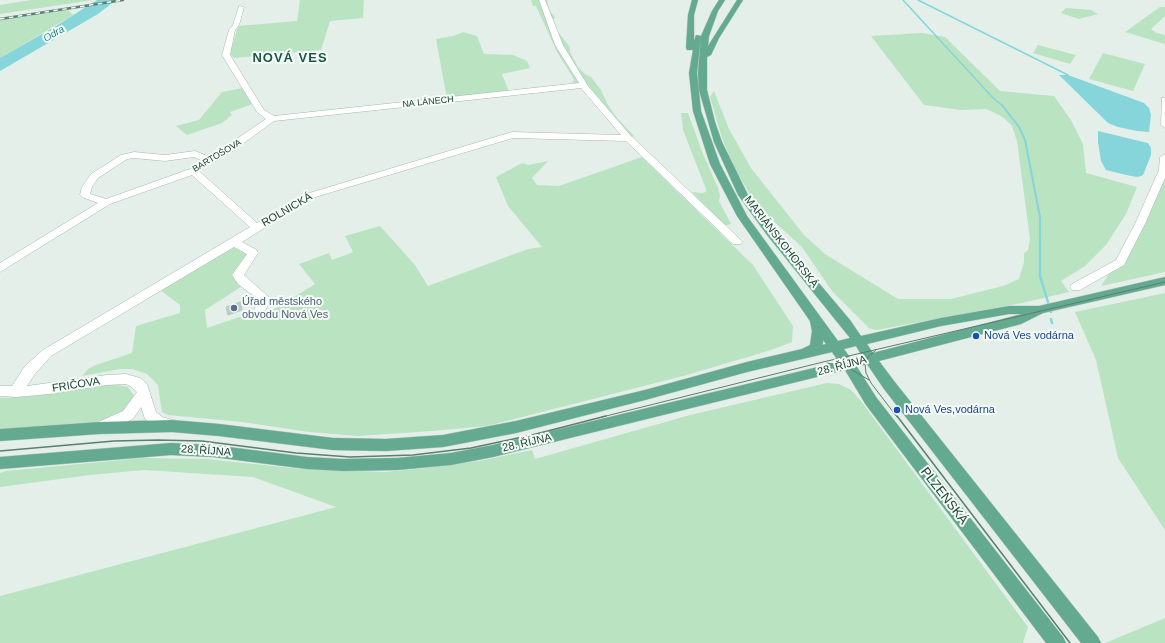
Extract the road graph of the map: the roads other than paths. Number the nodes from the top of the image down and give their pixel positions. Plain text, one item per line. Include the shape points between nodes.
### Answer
1 (542, 0) edge
2 (695, 0) edge
3 (713, 0) edge
4 (722, 0) edge
5 (740, 0) edge
6 (241, 7) dead end
7 (697, 73) junction
8 (584, 85) junction
9 (1165, 100) edge
10 (272, 119) junction
11 (1165, 125) edge
12 (628, 138) junction
13 (1165, 157) edge
14 (211, 161) junction
15 (193, 171) junction
16 (106, 202) junction
17 (257, 228) junction
18 (234, 242) junction
19 (737, 242) dead end
20 (0, 268) edge
21 (1165, 281) edge
22 (1076, 286) dead end
23 (260, 310) dead end
24 (1040, 310) junction
25 (816, 320) junction
26 (858, 341) junction
27 (835, 346) junction
28 (807, 352) junction
29 (871, 358) junction
30 (848, 365) junction
31 (0, 391) edge
32 (16, 392) junction
33 (143, 394) junction
34 (172, 426) junction
35 (99, 428) junction
36 (0, 435) edge
37 (18, 462) junction
38 (0, 463) edge
39 (0, 468) edge
40 (1058, 643) edge
41 (1092, 643) edge

1 - 8 street via 559,44
2 - 7 main road via 691,16 688,61
3 - 7 main road, MARIÁNSKOHORSKÁ via 698,35
4 - 7 main road, MARIÁNSKOHORSKÁ via 706,36
5 - 7 main road via 709,49 706,69
6 - 10 street via 226,55 261,112
7 - 25 main road, MARIÁNSKOHORSKÁ via 695,98 700,122 721,177 753,233
7 - 26 main road, MARIÁNSKOHORSKÁ via 710,122 743,195
8 - 10 street, NA LÁNECH
8 - 12 street
9 - 11 street
10 - 14 street, BARTOŠOVA
12 - 17 street, ROLNICKÁ via 512,135 308,196
12 - 19 street
13 - 22 street via 1164,170 1120,262
14 - 15 street, BARTOŠOVA
14 - 16 street via 195,154 165,158 134,155 124,157 94,176 87,187 85,195
15 - 16 street, BARTOŠOVA
15 - 17 street
16 - 20 street, BARTOŠOVA
17 - 18 street, ROLNICKÁ
18 - 23 street via 253,253 238,275 265,299
18 - 32 street, ROLNICKÁ via 47,353 30,370
21 - 24 main road, 28. ŘÍJNA
24 - 26 main road, 28. ŘÍJNA via 994,312
24 - 29 main road, 28. ŘÍJNA via 1022,320
25 - 27 main road, MARIÁNSKOHORSKÁ
25 - 28 main road via 817,343
26 - 27 main road, 28. ŘÍJNA
26 - 29 main road, MARIÁNSKOHORSKÁ
27 - 28 main road, 28. ŘÍJNA
27 - 30 main road, PLZEŇSKÁ
28 - 34 main road, 28. ŘÍJNA via 522,426 442,441 386,445 333,444
29 - 30 main road, 28. ŘÍJNA
29 - 41 main road via 889,385
30 - 37 main road, 28. ŘÍJNA via 494,451 438,461 343,465 171,449
30 - 40 main road, PLZEŇSKÁ via 871,400
31 - 32 street, FRIČOVA
32 - 33 street, FRIČOVA via 122,378 138,384
33 - 34 street via 150,415
33 - 35 street via 126,416
34 - 35 main road, 28. ŘÍJNA
35 - 36 main road, 28. ŘÍJNA
37 - 38 main road, 28. ŘÍJNA
37 - 39 street

